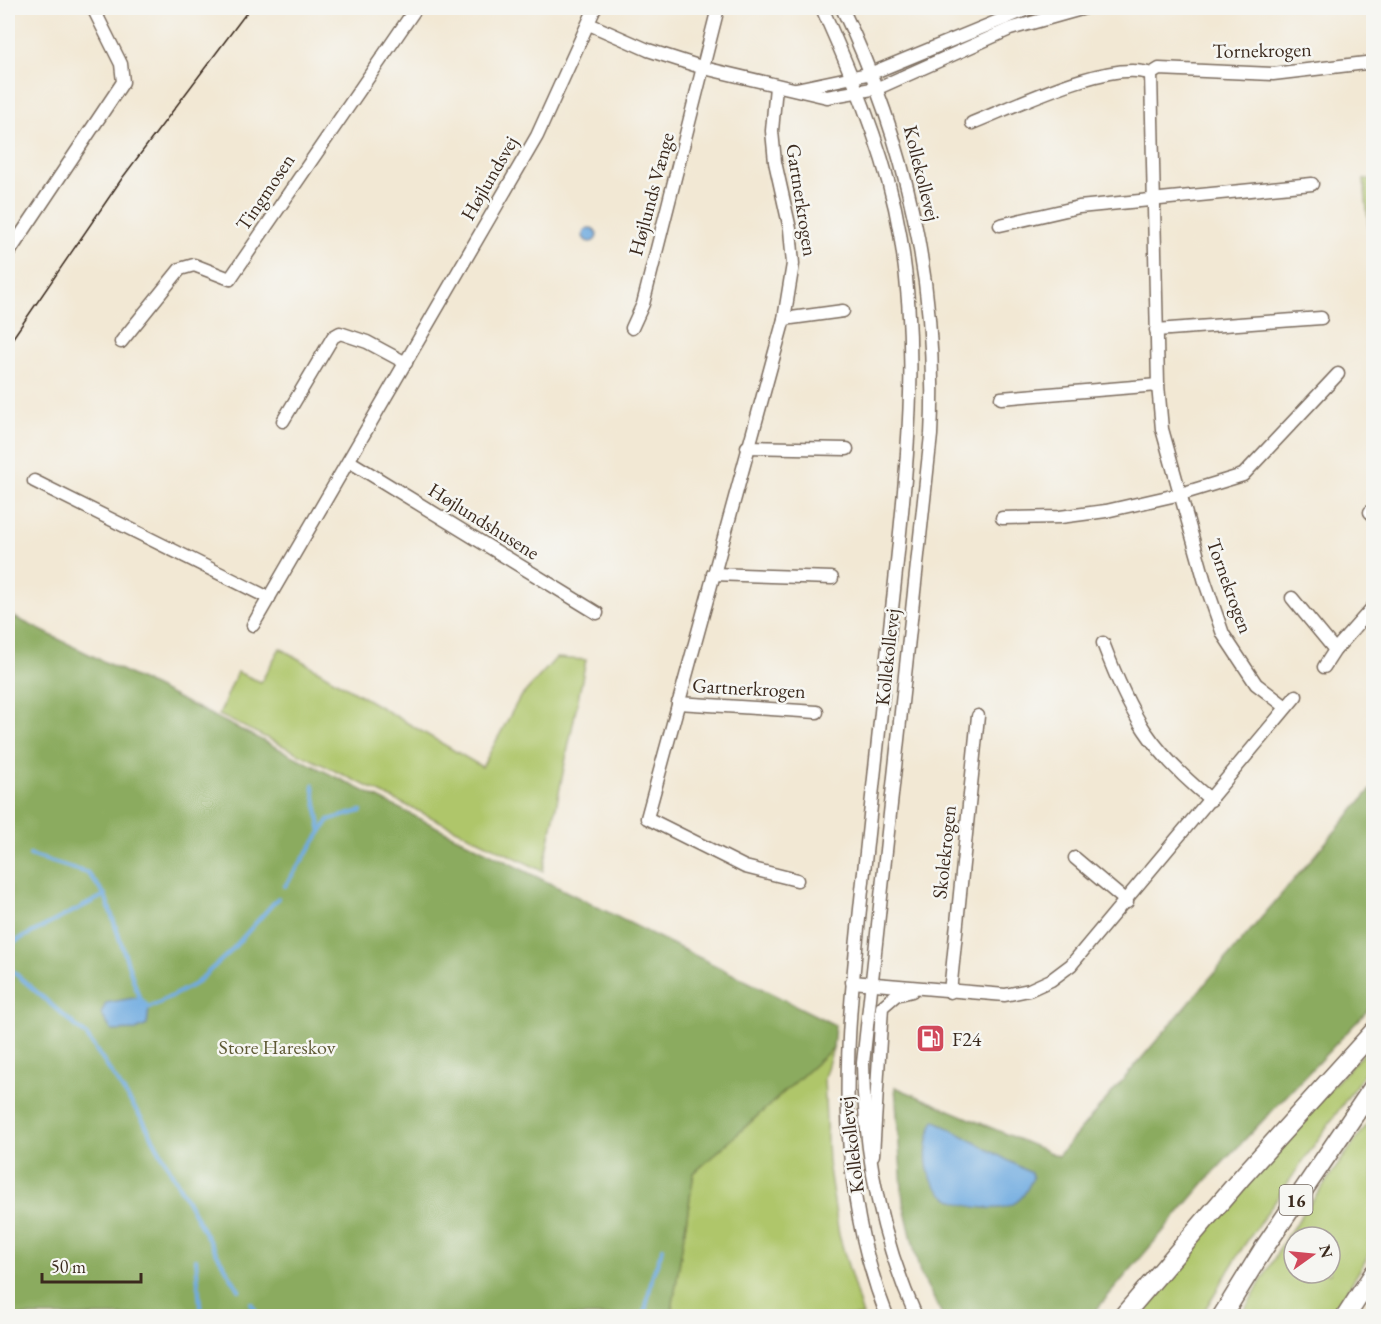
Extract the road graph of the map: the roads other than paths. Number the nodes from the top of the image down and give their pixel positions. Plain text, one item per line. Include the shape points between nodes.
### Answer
1 (93, 8) edge
2 (416, 8) edge
3 (595, 8) edge
4 (718, 8) edge
5 (822, 8) edge
6 (842, 8) edge
7 (1030, 8) edge
8 (1085, 8) edge
9 (589, 24) junction
10 (1374, 62) edge
11 (704, 68) junction
12 (872, 74) junction
13 (1151, 74) junction
14 (853, 78) junction
15 (776, 87) junction
16 (878, 88) junction
17 (795, 89) junction
18 (859, 93) junction
19 (972, 123) dead end
20 (1311, 184) dead end
21 (1153, 201) junction
22 (1000, 225) dead end
23 (8, 254) edge
24 (843, 311) dead end
25 (1321, 318) dead end
26 (784, 319) junction
27 (632, 328) dead end
28 (1156, 330) junction
29 (121, 342) dead end
30 (406, 363) junction
31 (1338, 374) dead end
32 (1158, 385) junction
33 (1001, 398) dead end
34 (283, 421) dead end
35 (747, 447) junction
36 (847, 448) dead end
37 (349, 461) junction
38 (34, 481) dead end
39 (1181, 494) junction
40 (1002, 518) dead end
41 (713, 574) junction
42 (832, 578) dead end
43 (269, 598) junction
44 (1292, 598) dead end
45 (1374, 606) edge
46 (597, 613) dead end
47 (253, 625) dead end
48 (1103, 643) dead end
49 (1335, 650) junction
50 (1324, 667) dead end
51 (1296, 696) dead end
52 (678, 703) junction
53 (1286, 707) junction
54 (817, 711) dead end
55 (978, 716) dead end
56 (1211, 800) junction
57 (1075, 858) dead end
58 (796, 880) dead end
59 (1127, 902) junction
60 (852, 982) junction
61 (870, 984) junction
62 (919, 989) junction
63 (950, 992) junction
64 (1374, 1031) edge
65 (1374, 1086) edge
66 (871, 1174) junction
67 (1374, 1273) edge
68 (887, 1317) edge
69 (916, 1317) edge
70 (1124, 1317) edge
71 (1222, 1317) edge
72 (1346, 1317) edge

1 - 23 street via 121,64 123,82
2 - 29 street, Tingmosen via 230,279 194,265 180,269
3 - 9 street, Højlundsvej
4 - 11 street, Højlunds Vænge
5 - 14 street, Kollekollevej
6 - 12 street, Kollekollevej
7 - 12 street
8 - 16 street via 1010,29
9 - 11 street via 648,50
9 - 30 street, Højlundsvej via 537,135
10 - 13 street, Tornekrogen via 1273,74 1159,69
11 - 15 street
11 - 27 street, Højlunds Vænge via 643,304
12 - 14 street
12 - 16 street, Kollekollevej
13 - 19 street, Tornekrogen via 1112,72
13 - 21 street, Tornekrogen
14 - 17 street
14 - 18 street, Kollekollevej
15 - 17 street
15 - 26 street, Gartnerkrogen via 772,131 793,264
16 - 18 street
16 - 61 street, Kollekollevej via 913,206 928,300 933,399
17 - 18 street via 819,97
18 - 60 street, Kollekollevej via 895,209 907,289 912,368 904,496
20 - 21 street
21 - 22 street via 1079,207
21 - 28 street, Tornekrogen
24 - 26 street
25 - 28 street
26 - 35 street, Gartnerkrogen
28 - 32 street, Tornekrogen
30 - 34 street via 340,333 333,337
30 - 37 street, Højlundsvej
31 - 39 street via 1243,475
32 - 33 street
32 - 39 street, Tornekrogen via 1162,429
35 - 36 street
35 - 41 street, Gartnerkrogen
37 - 43 street, Højlundsvej
37 - 46 street, Højlundshusene
38 - 43 street
39 - 40 street via 1106,511
39 - 53 street, Tornekrogen via 1223,634 1256,684
41 - 42 street
41 - 52 street, Gartnerkrogen
43 - 47 street, Højlundsvej
44 - 49 street
45 - 49 street
48 - 56 street via 1122,692 1144,733 1177,772
49 - 50 street
51 - 53 street
52 - 54 street, Gartnerkrogen
52 - 58 street, Gartnerkrogen via 648,818 746,867
53 - 56 street
55 - 63 street, Skolekrogen
56 - 59 street
57 - 59 street
59 - 63 street via 1071,965 1051,980 1005,995
60 - 61 street
60 - 68 street, Kollekollevej via 846,1072 851,1175 865,1251
61 - 62 street
61 - 66 street, Kollekollevej via 863,1063
62 - 63 street
62 - 66 street via 896,995 882,1007
64 - 70 highway via 1242,1177
65 - 71 highway, 16
66 - 69 street, Kollekollevej
67 - 72 highway

